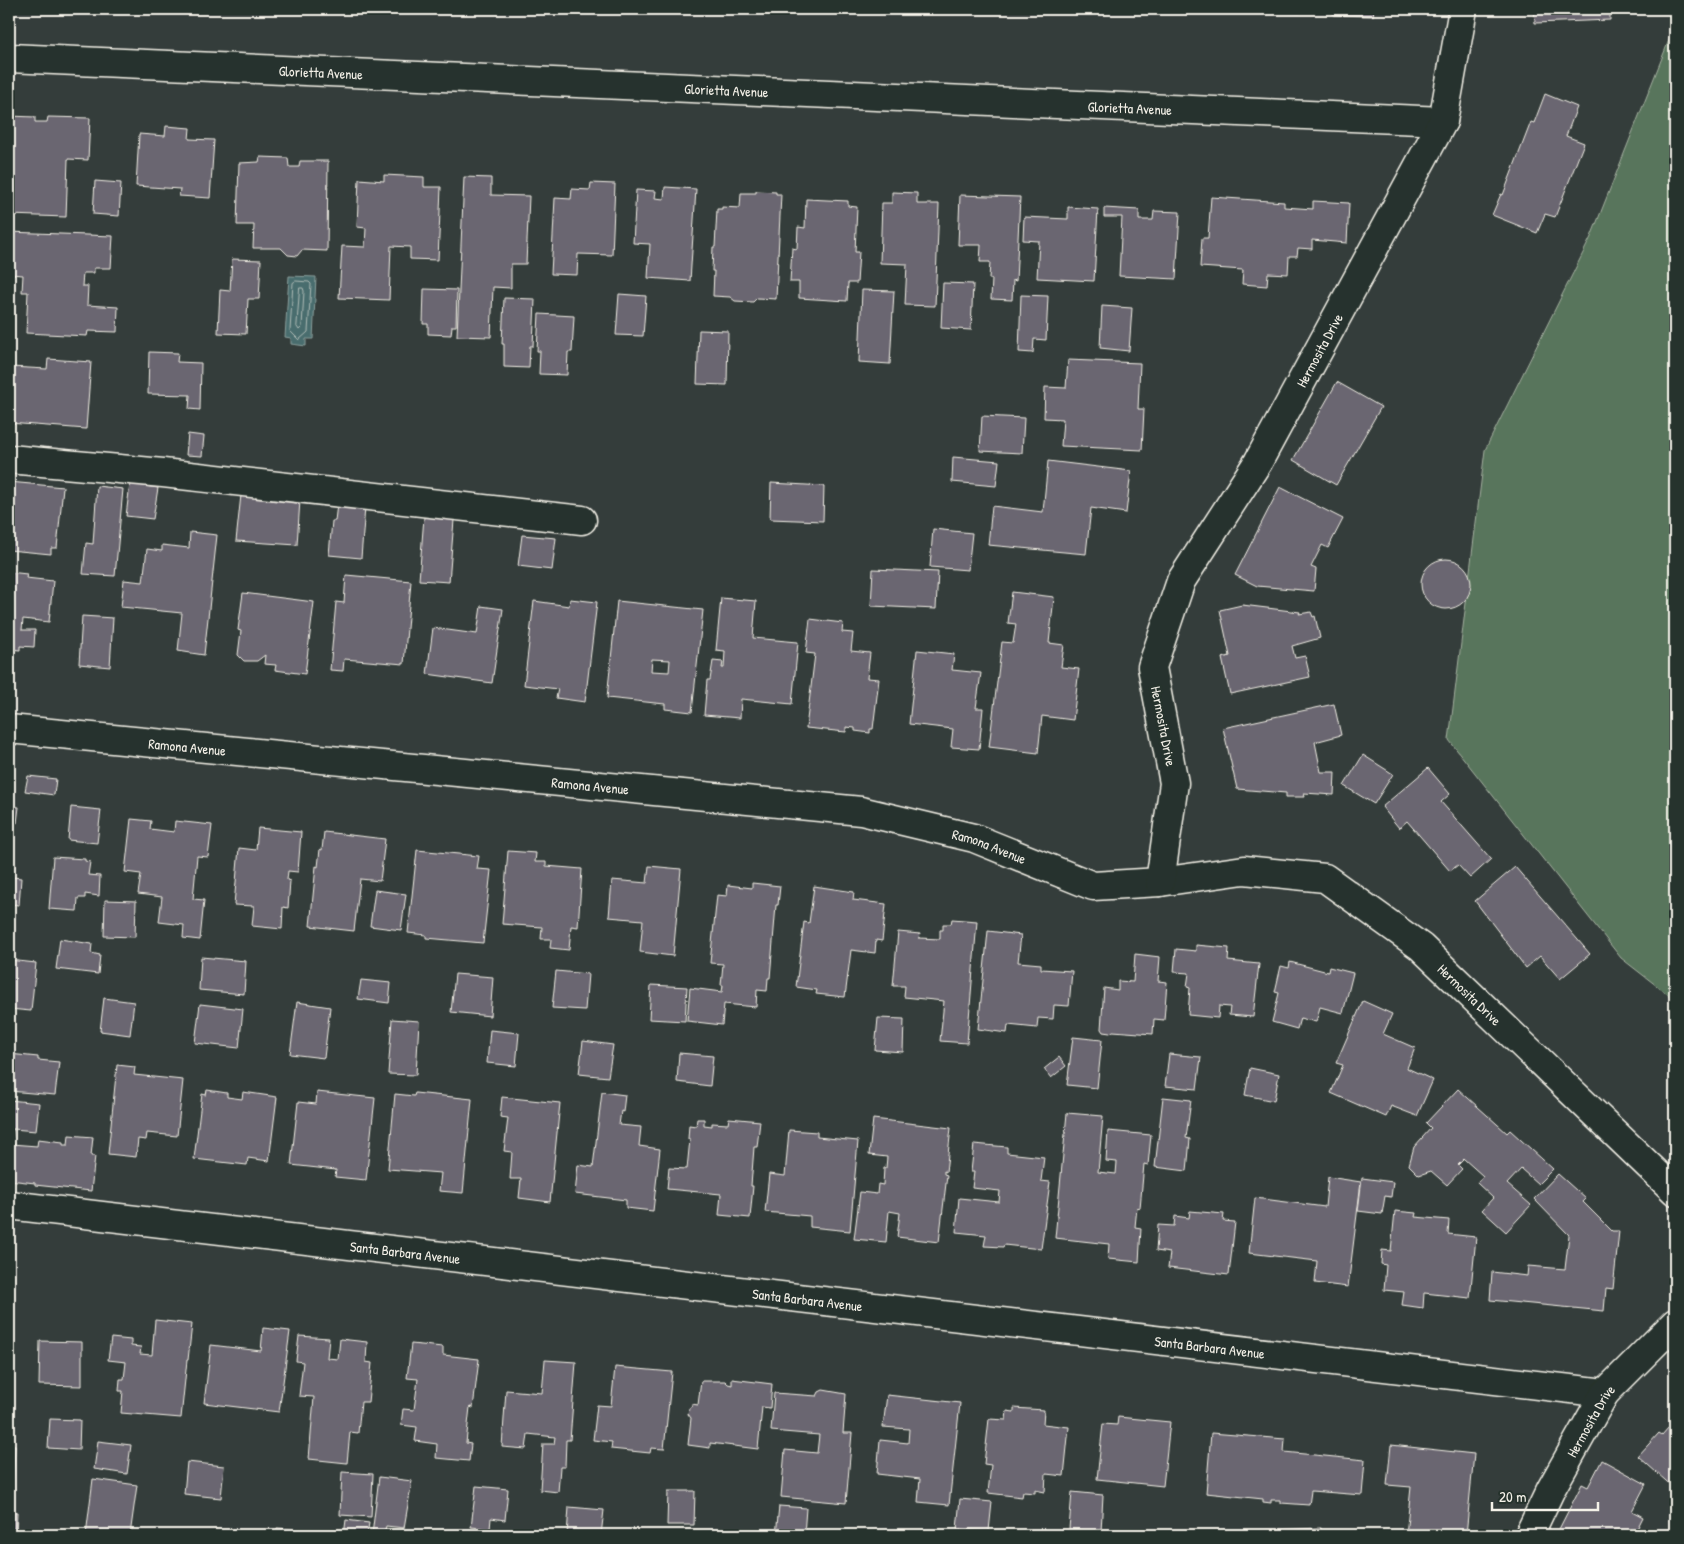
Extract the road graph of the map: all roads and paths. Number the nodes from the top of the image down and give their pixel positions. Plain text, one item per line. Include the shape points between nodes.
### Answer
1 (1463, 9) edge
2 (9, 58) edge
3 (1444, 121) junction
4 (9, 459) edge
5 (582, 520) dead end
6 (9, 730) edge
7 (1160, 882) junction
8 (1675, 1191) edge
9 (9, 1206) edge
10 (1675, 1323) edge
11 (1605, 1394) junction
12 (1529, 1535) edge

1 - 3 street, Hermosita Drive
2 - 3 street, Glorietta Avenue
3 - 7 street, Hermosita Drive via 1258,462 1181,581 1152,667 1174,783
4 - 5 street
6 - 7 street, Ramona Avenue via 861,810 974,838 1093,886
7 - 8 street, Hermosita Drive via 1244,870 1325,878 1421,947
9 - 11 street, Santa Barbara Avenue
10 - 11 street, Hermosita Drive
11 - 12 street, Hermosita Drive

